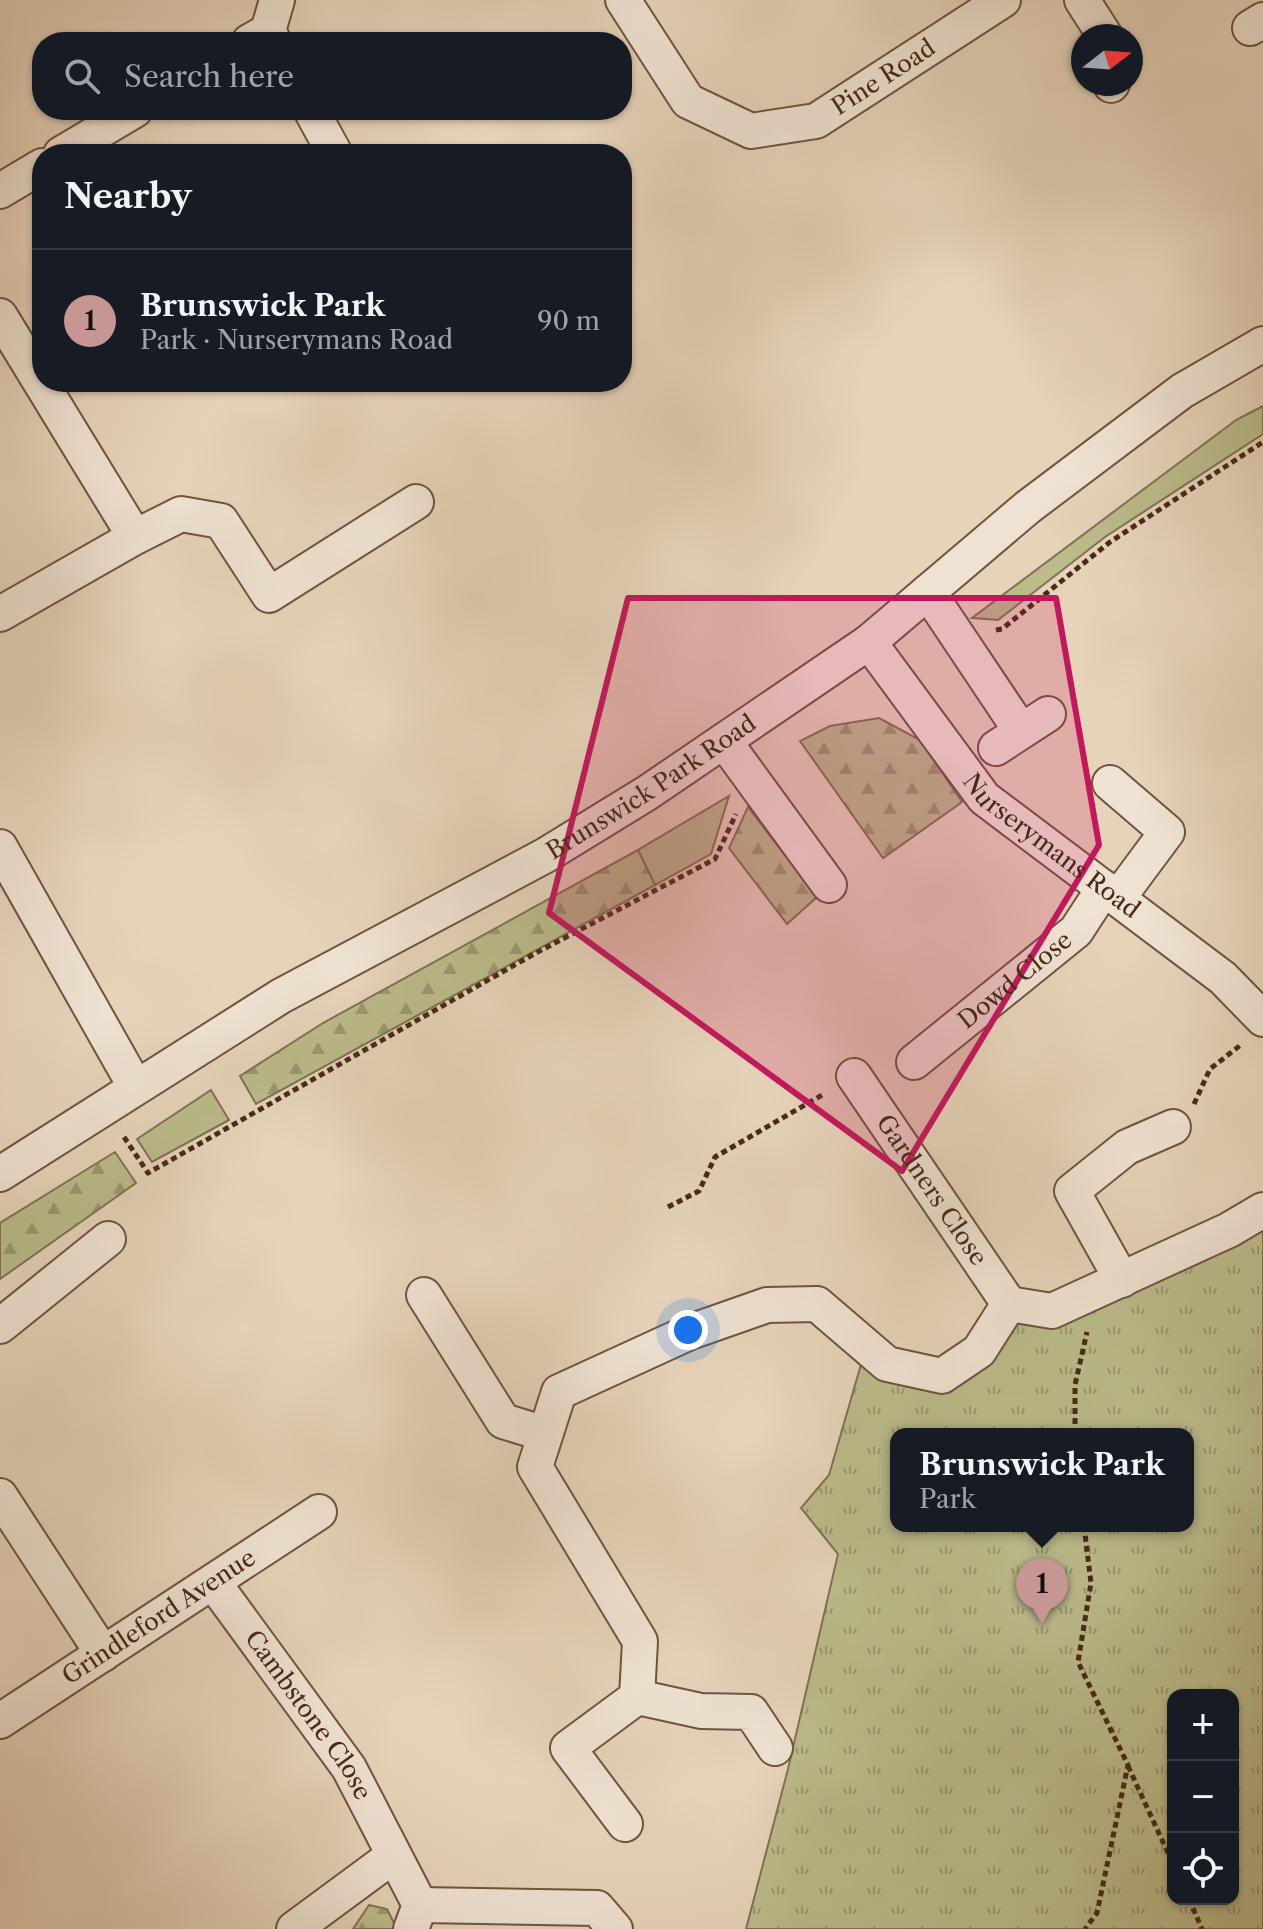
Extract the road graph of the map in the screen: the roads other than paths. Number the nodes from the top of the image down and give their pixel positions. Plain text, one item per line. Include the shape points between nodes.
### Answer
1 (623, 0) edge
2 (1003, 0) edge
3 (1082, 0) edge
4 (1097, 24) edge
5 (118, 120) edge
6 (316, 120) edge
7 (78, 144) edge
8 (330, 144) edge
9 (32, 172) edge
10 (0, 191) edge
11 (0, 316) edge
12 (1263, 344) edge
13 (32, 368) edge
14 (46, 392) edge
15 (416, 502) dead end
16 (135, 537) junction
17 (928, 592) junction
18 (0, 614) edge
19 (869, 642) junction
20 (1022, 731) dead end
21 (724, 741) junction
22 (1110, 783) dead end
23 (0, 847) edge
24 (829, 885) dead end
25 (1111, 893) junction
26 (12, 898) edge
27 (1258, 1028) edge
28 (914, 1062) dead end
29 (854, 1076) road end
30 (135, 1086) junction
31 (1173, 1127) road end
32 (0, 1174) edge
33 (1263, 1210) edge
34 (108, 1239) dead end
35 (1109, 1286) junction
36 (424, 1295) dead end
37 (1009, 1304) junction
38 (0, 1326) edge
39 (545, 1434) junction
40 (0, 1496) edge
41 (319, 1512) dead end
42 (213, 1582) junction
43 (103, 1654) junction
44 (637, 1697) junction
45 (0, 1721) edge
46 (775, 1748) dead end
47 (625, 1824) dead end
48 (393, 1856) junction
49 (416, 1917) edge
50 (294, 1929) edge
51 (615, 1929) edge

1 - 2 street, Pine Road via 688,101 751,131 816,121
3 - 4 street
5 - 7 street
6 - 8 street
9 - 10 street
11 - 13 street
12 - 17 street, Brunswick Park Road via 1182,391 1028,507
14 - 16 street
15 - 16 street via 269,595 221,521 181,514
16 - 18 street
17 - 19 street, Brunswick Park Road
17 - 20 street
19 - 21 street, Brunswick Park Road
19 - 25 street, Nurserymans Road via 984,798
21 - 24 street
21 - 30 street, Brunswick Park Road via 546,855 281,996
22 - 25 street, Dowd Close via 1167,832
23 - 26 street
25 - 27 street, Nurserymans Road via 1223,978
25 - 28 street, Dowd Close via 1076,931
26 - 30 street
29 - 37 street, Gardners Close
30 - 32 street, Brunswick Park Road
31 - 35 street via 1127,1147 1072,1191
33 - 35 street
34 - 38 street
35 - 37 street via 1052,1311
36 - 39 street via 503,1421
37 - 39 street via 979,1351 942,1376 887,1364 817,1304 767,1305 690,1332 559,1392
39 - 44 street via 535,1467 640,1641
40 - 43 street
41 - 42 street, Grindleford Avenue
42 - 43 street, Grindleford Avenue
42 - 48 street, Cambstone Close via 349,1768
43 - 45 street, Grindleford Avenue
44 - 46 street via 701,1711 751,1712
44 - 47 street via 568,1748
48 - 49 street, Cambstone Close
48 - 50 street
49 - 51 street via 597,1908

